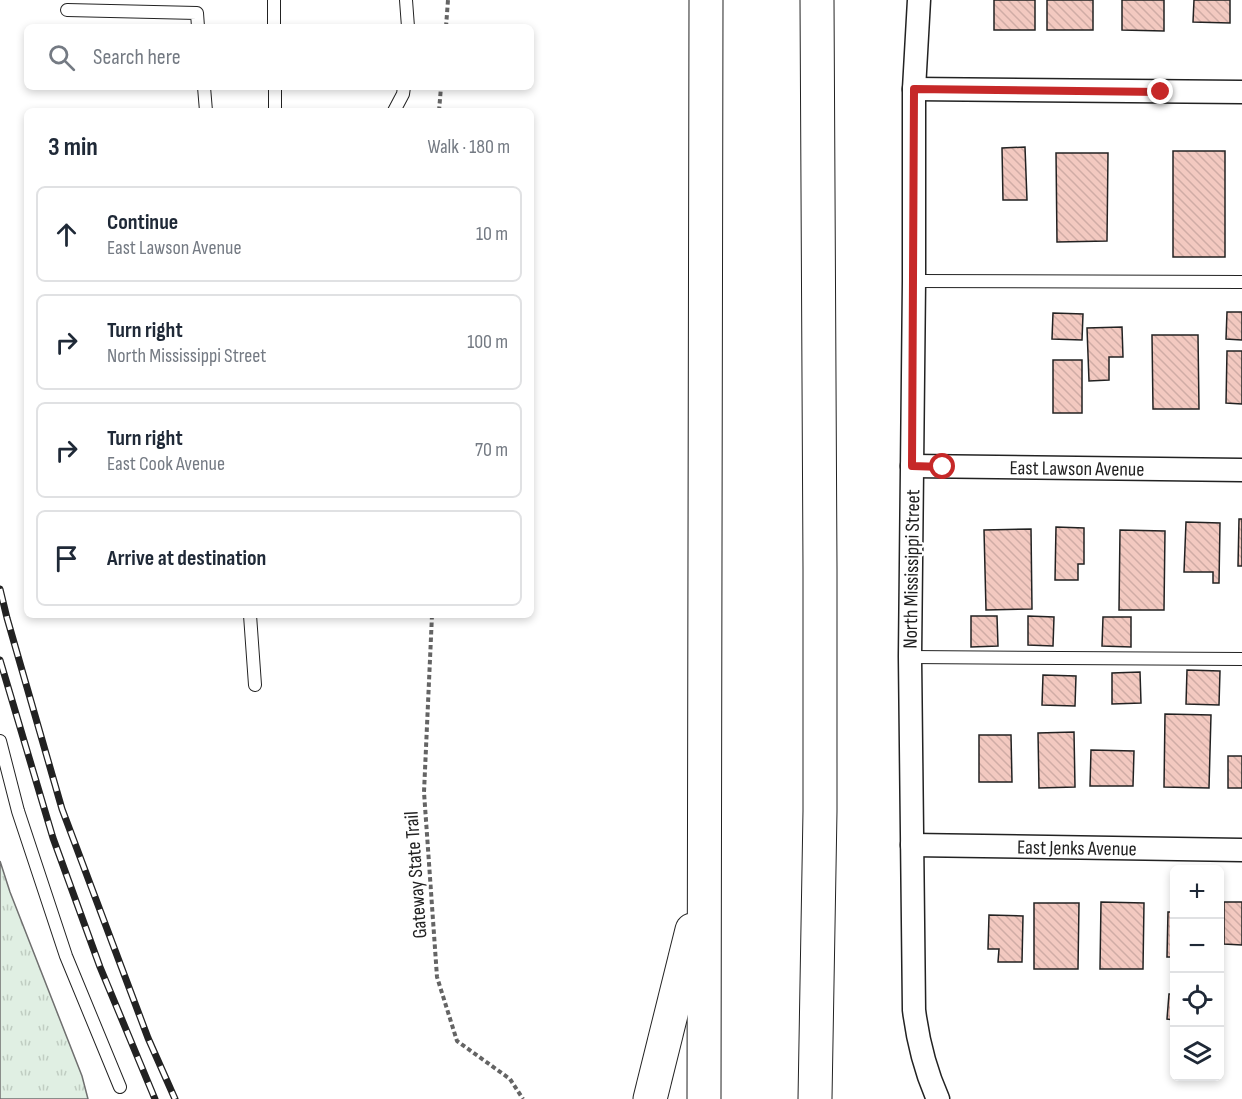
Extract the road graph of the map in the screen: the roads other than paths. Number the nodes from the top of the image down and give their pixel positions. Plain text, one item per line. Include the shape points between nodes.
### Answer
1 (274, 0) edge
2 (406, 0) edge
3 (706, 0) edge
4 (817, 0) edge
5 (919, 0) edge
6 (67, 10) dead end
7 (198, 24) edge
8 (274, 24) edge
9 (408, 24) edge
10 (914, 89) junction
11 (204, 90) edge
12 (275, 90) edge
13 (404, 90) edge
14 (1242, 92) edge
15 (206, 108) edge
16 (275, 108) edge
17 (396, 108) edge
18 (914, 281) junction
19 (1242, 282) edge
20 (912, 466) junction
21 (1242, 470) edge
22 (250, 618) edge
23 (910, 657) junction
24 (1242, 659) edge
25 (255, 686) dead end
26 (0, 741) edge
27 (912, 845) junction
28 (1242, 849) edge
29 (704, 879) junction
30 (120, 1087) dead end
31 (816, 1096) edge
32 (650, 1099) edge
33 (704, 1099) edge
34 (938, 1099) edge

1 - 8 lane
2 - 9 lane
3 - 29 highway
4 - 31 highway via 820,811
5 - 10 street, North Mississippi Street
6 - 7 lane via 197,13
10 - 14 street
10 - 18 street, North Mississippi Street
11 - 15 lane
12 - 16 lane
13 - 17 lane
18 - 19 lane
18 - 20 street, North Mississippi Street
20 - 21 street, East Lawson Avenue
20 - 23 street, North Mississippi Street
22 - 25 lane
23 - 24 lane
23 - 27 street, North Mississippi Street
26 - 30 lane via 18,811 66,956
27 - 28 street, East Jenks Avenue
27 - 34 street, North Mississippi Street via 914,1010 927,1076
29 - 32 highway
29 - 33 highway

